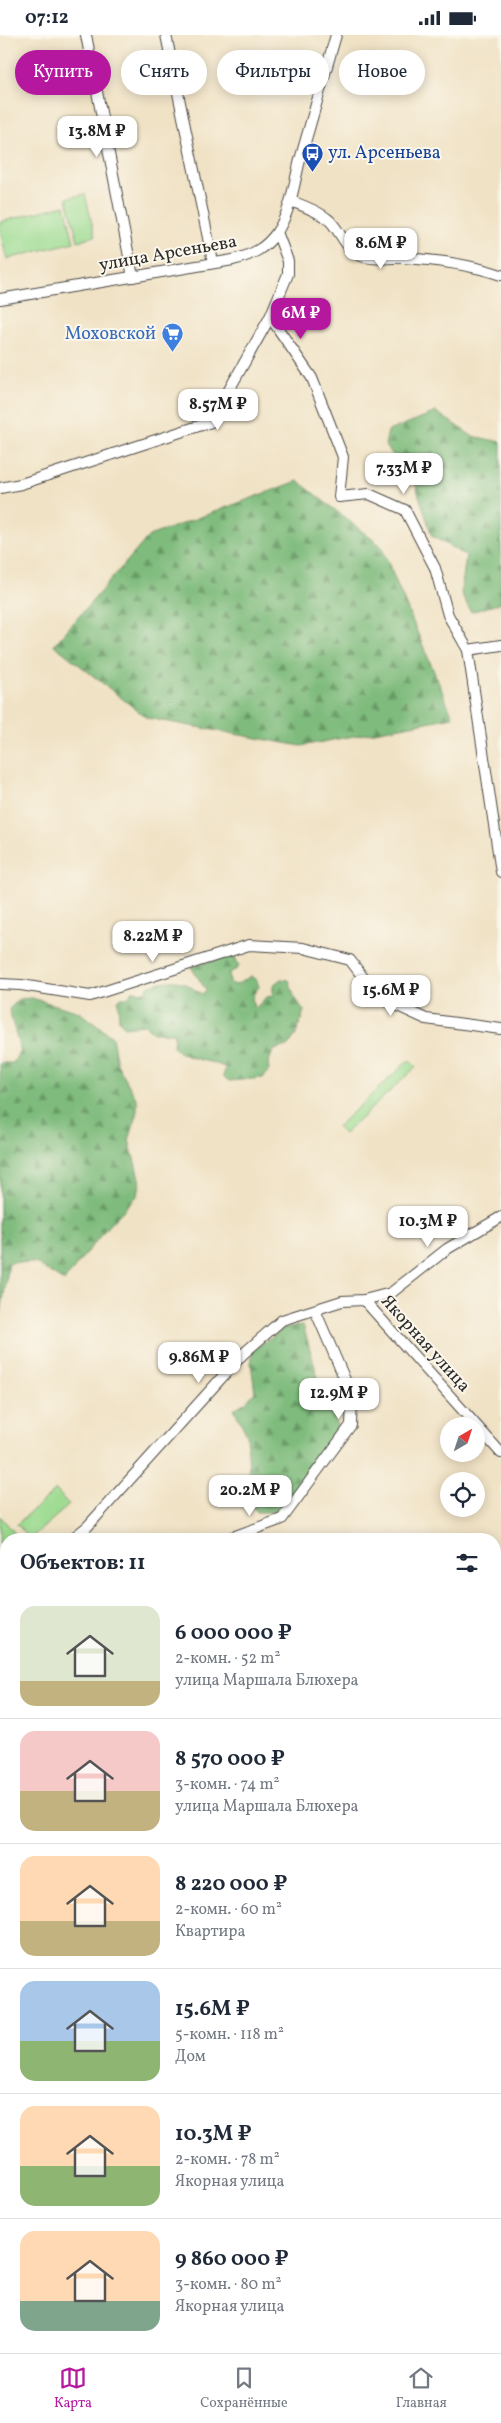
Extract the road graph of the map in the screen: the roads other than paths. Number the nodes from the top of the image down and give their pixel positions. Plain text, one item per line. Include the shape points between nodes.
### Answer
1 (86, 35) edge
2 (166, 35) edge
3 (336, 35) edge
4 (291, 201) junction
5 (276, 232) junction
6 (213, 262) junction
7 (501, 275) edge
8 (134, 277) junction
9 (0, 299) edge
10 (270, 317) junction
11 (0, 488) edge
12 (501, 645) edge
13 (468, 650) junction
14 (501, 872) edge
15 (0, 984) edge
16 (501, 1029) edge
17 (501, 1217) edge
18 (364, 1300) junction
19 (314, 1310) junction
20 (501, 1453) edge
21 (80, 1533) edge
22 (244, 1533) edge

1 - 8 street
2 - 6 street
3 - 4 street, улица Арсеньева
4 - 5 street, улица Арсеньева
4 - 7 street via 329,220 348,247 359,255 450,261
5 - 6 street, улица Арсеньева via 265,246 251,255
5 - 10 street via 288,261 288,274
6 - 8 street, улица Арсеньева
8 - 9 street, улица Арсеньева
10 - 11 street via 211,421 21,484
10 - 13 street via 312,378 344,457 339,497 369,494 405,510 434,568 448,615
12 - 13 street
13 - 14 street
15 - 16 street via 90,996 249,945 303,947 350,960 378,997 426,1019
17 - 18 street via 447,1249 391,1293
18 - 19 street, Якорная улица via 342,1301
18 - 20 street, Якорная улица
19 - 21 street, Якорная улица via 282,1320 243,1354
19 - 22 street via 352,1395 351,1425 282,1519

